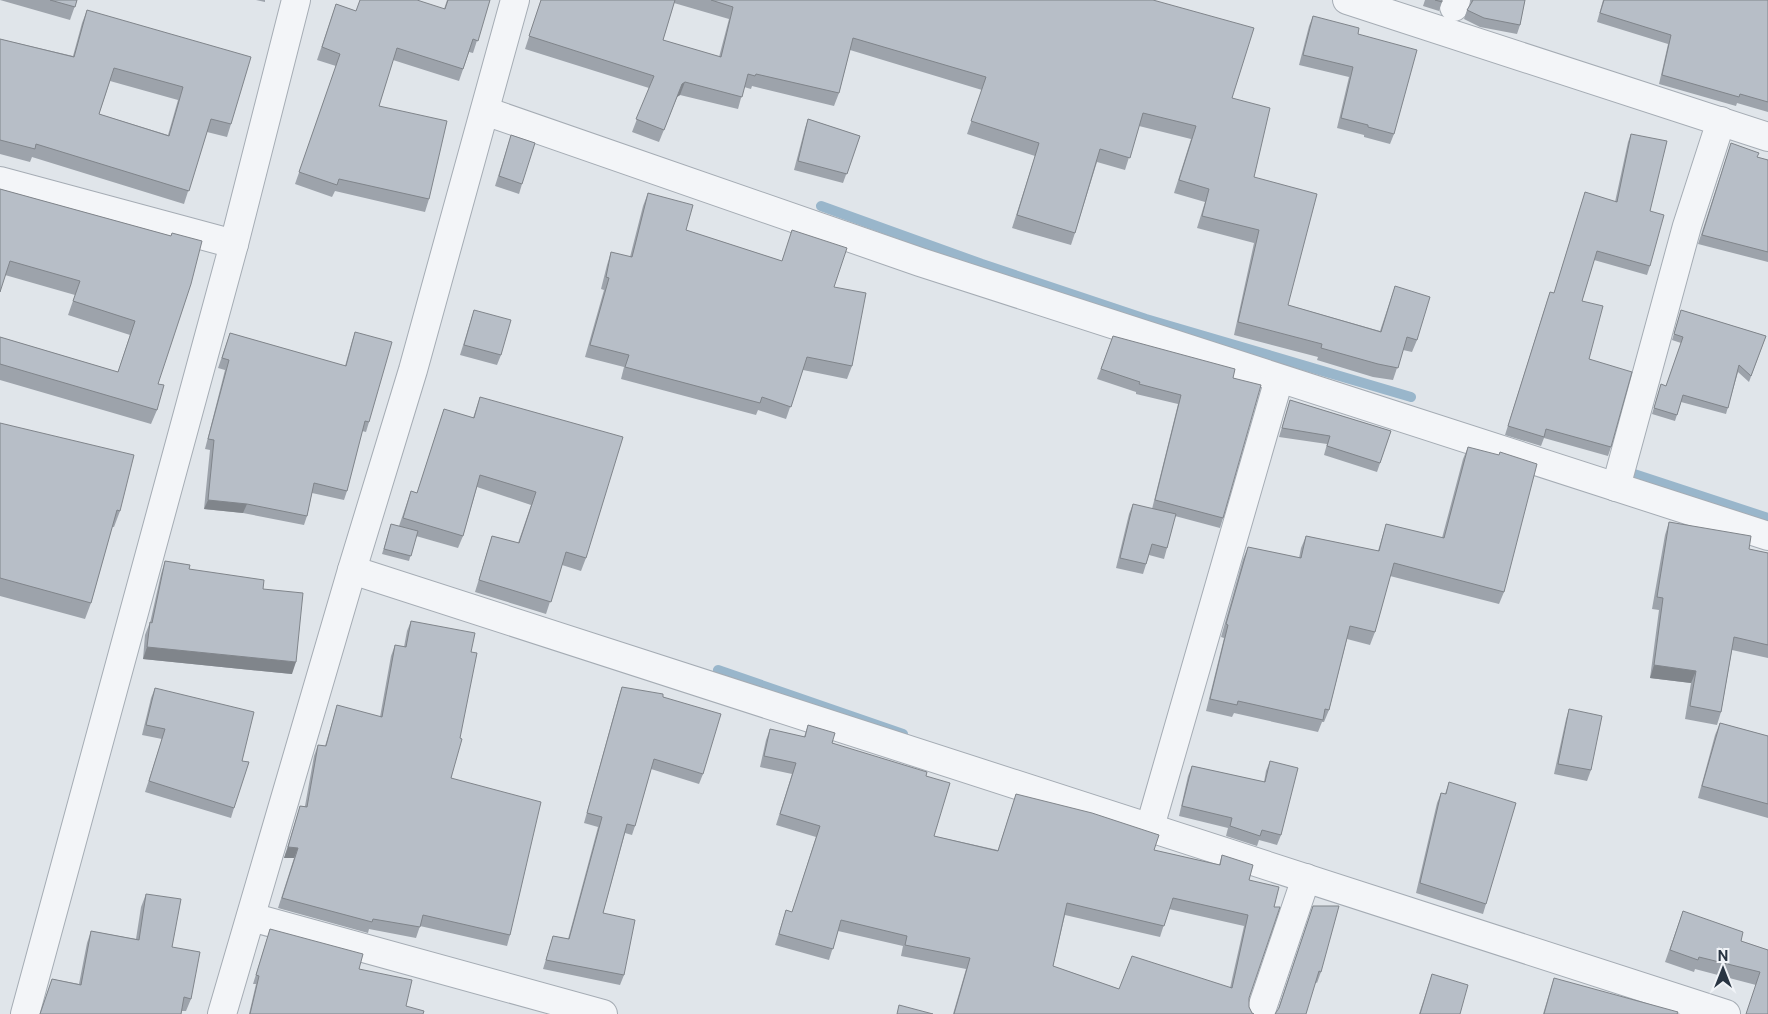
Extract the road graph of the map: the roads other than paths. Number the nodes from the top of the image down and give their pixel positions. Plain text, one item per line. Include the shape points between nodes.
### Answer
1 (296, 0) edge
2 (515, 0) edge
3 (1347, 0) edge
4 (485, 111) junction
5 (1721, 121) junction
6 (1768, 137) edge
7 (0, 181) edge
8 (234, 244) junction
9 (1280, 379) junction
10 (1616, 487) junction
11 (1768, 536) edge
12 (352, 570) junction
13 (1150, 828) junction
14 (1306, 878) junction
15 (251, 917) junction
16 (25, 1014) edge
17 (222, 1014) edge
18 (604, 1014) edge
19 (1260, 1014) edge
20 (1726, 1014) edge

1 - 8 street
2 - 4 street
3 - 5 street
4 - 9 street via 920,262
4 - 12 street via 413,370
5 - 6 street
5 - 10 street via 1687,226
7 - 8 street
8 - 16 street
9 - 10 street
9 - 13 street
10 - 11 street
12 - 13 street
12 - 15 street
13 - 14 street
14 - 19 street
14 - 20 street
15 - 17 street
15 - 18 street

